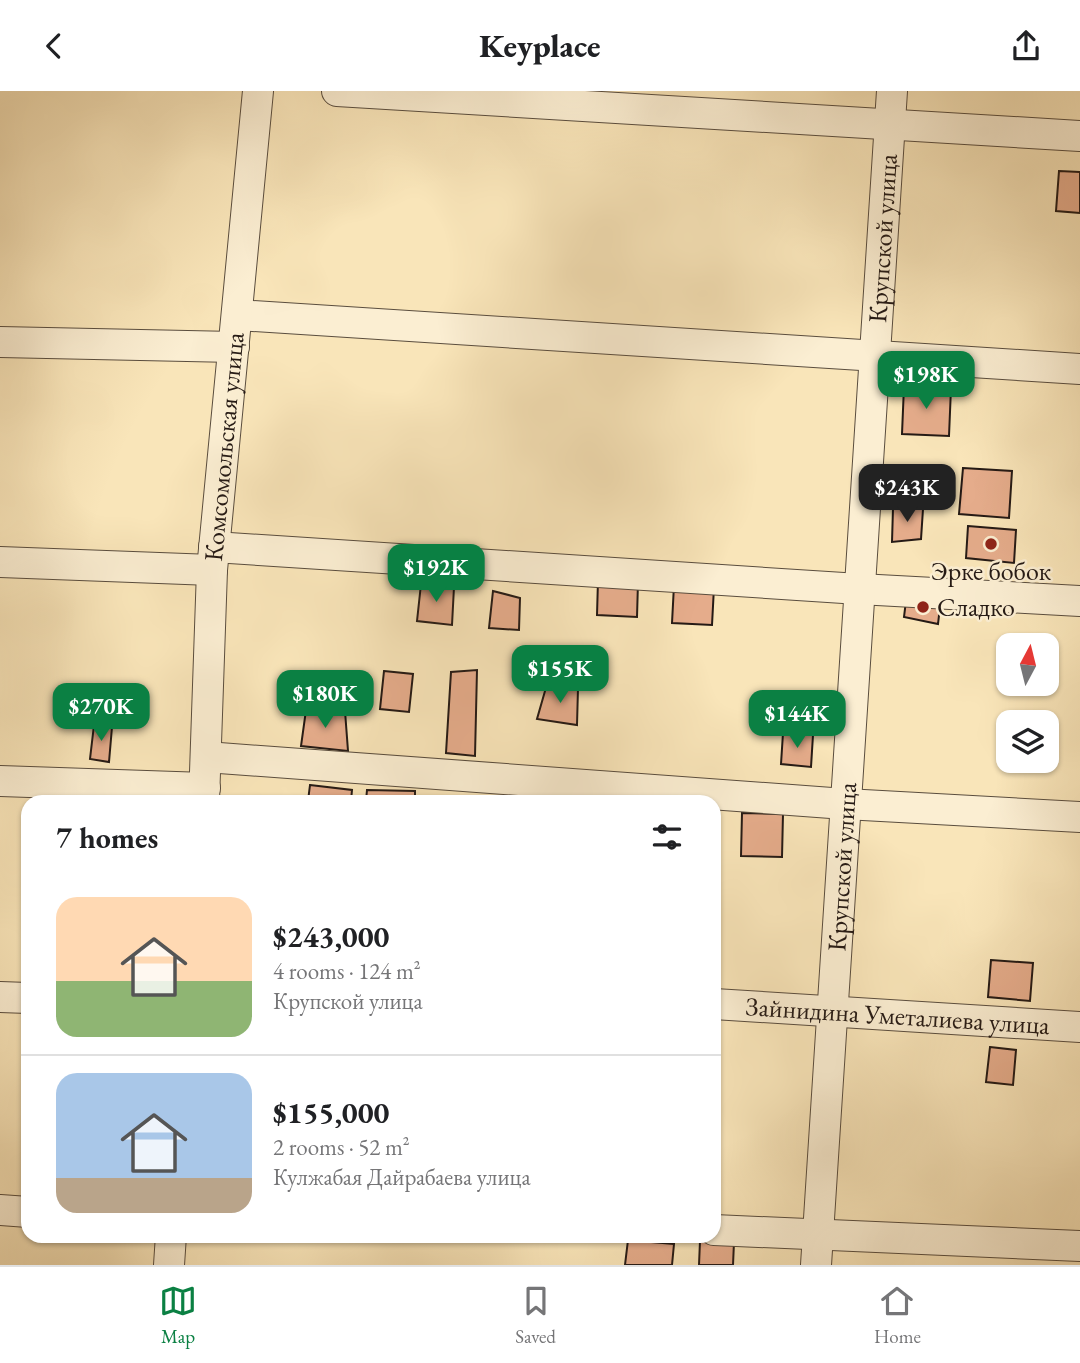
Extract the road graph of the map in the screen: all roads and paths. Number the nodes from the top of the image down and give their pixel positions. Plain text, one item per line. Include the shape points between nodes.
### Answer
1 (258, 91) edge
2 (337, 91) edge
3 (892, 91) edge
4 (889, 124) junction
5 (1080, 136) edge
6 (237, 315) junction
7 (0, 342) edge
8 (234, 347) junction
9 (874, 355) junction
10 (1080, 369) edge
11 (213, 558) junction
12 (0, 562) edge
13 (859, 589) junction
14 (1080, 601) edge
15 (206, 757) junction
16 (0, 781) edge
17 (205, 795) edge
18 (845, 804) junction
19 (1080, 817) edge
20 (0, 997) edge
21 (21, 998) edge
22 (721, 1004) edge
23 (832, 1011) junction
24 (1080, 1027) edge
25 (0, 1210) edge
26 (21, 1212) edge
27 (721, 1230) edge
28 (817, 1236) junction
29 (170, 1243) edge
30 (1080, 1246) edge
31 (169, 1265) edge
32 (816, 1265) edge

1 - 6 street, Комсомольская улица
2 - 4 street
3 - 4 street, Крупской улица
4 - 5 street
4 - 9 street, Крупской улица
6 - 8 street, Комсомольская улица
6 - 9 street
7 - 8 street
8 - 11 street, Комсомольская улица
9 - 10 street
9 - 13 street, Крупской улица
11 - 12 street
11 - 13 street
11 - 15 street, Комсомольская улица
13 - 14 street
13 - 18 street, Крупской улица
15 - 17 street, Комсомольская улица
15 - 18 street
16 - 17 street
18 - 19 street
18 - 23 street, Крупской улица
20 - 21 street
22 - 23 street, Зайнидина Уметалиева улица
23 - 24 street, Зайнидина Уметалиева улица
23 - 28 street, Крупской улица
25 - 26 street
27 - 28 street
28 - 30 street
28 - 32 street, Крупской улица
29 - 31 street

